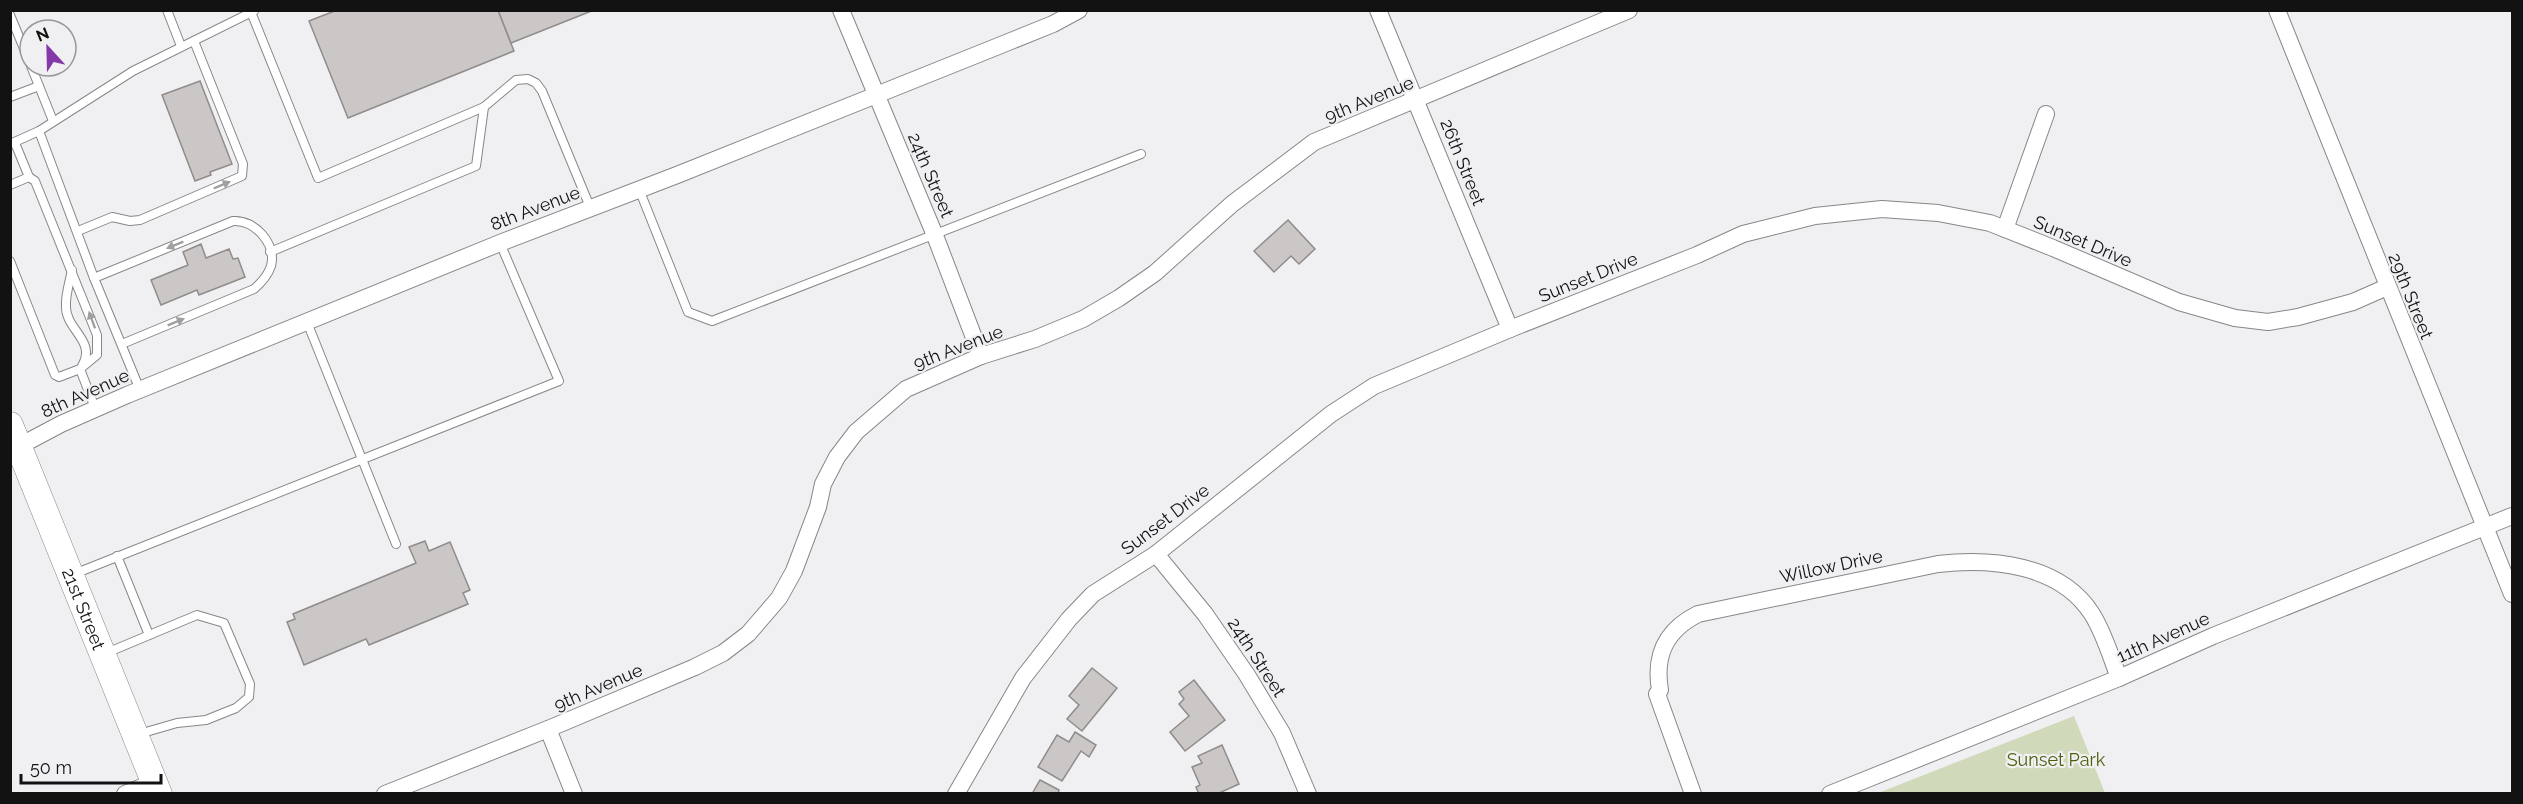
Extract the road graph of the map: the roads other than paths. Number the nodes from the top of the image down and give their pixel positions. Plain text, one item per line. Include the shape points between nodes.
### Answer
1 (167, 10) edge
2 (841, 10) edge
3 (1079, 10) edge
4 (1378, 10) edge
5 (1629, 10) edge
6 (2277, 10) edge
7 (253, 11) edge
8 (10, 15) edge
9 (18, 34) edge
10 (194, 41) junction
11 (181, 46) junction
12 (36, 78) edge
13 (39, 86) junction
14 (876, 95) junction
15 (10, 97) edge
16 (1417, 100) junction
17 (484, 107) junction
18 (2046, 114) dead end
19 (53, 121) junction
20 (39, 131) junction
21 (13, 144) edge
22 (1141, 154) dead end
23 (28, 177) junction
24 (10, 185) edge
25 (639, 189) junction
26 (590, 207) junction
27 (2005, 230) junction
28 (78, 231) junction
29 (934, 233) junction
30 (500, 243) junction
31 (270, 252) junction
32 (10, 261) edge
33 (72, 270) junction
34 (13, 275) edge
35 (94, 278) junction
36 (2387, 287) junction
37 (307, 322) junction
38 (1510, 329) junction
39 (122, 344) junction
40 (981, 356) junction
41 (80, 369) junction
42 (140, 390) junction
43 (95, 408) junction
44 (13, 440) edge
45 (362, 459) junction
46 (2512, 516) edge
47 (2485, 527) junction
48 (396, 544) dead end
49 (1156, 554) junction
50 (117, 556) junction
51 (72, 575) junction
52 (2512, 594) edge
53 (149, 635) junction
54 (103, 654) junction
55 (2119, 678) junction
56 (548, 729) junction
57 (135, 735) junction
58 (156, 788) edge
59 (125, 794) edge
60 (385, 794) edge
61 (574, 794) edge
62 (956, 794) edge
63 (1308, 794) edge
64 (1693, 794) edge
65 (1830, 794) edge

1 - 11 lane
2 - 14 street, 24th Street
3 - 14 street, 8th Avenue
4 - 16 street, 26th Street
5 - 16 street, 9th Avenue
6 - 36 street, 29th Street
7 - 10 lane
7 - 17 lane via 318,178
8 - 9 lane
10 - 11 lane
28 -> 10 lane via 112,217 140,220 239,178 244,168
11 - 19 lane via 134,70
12 - 13 lane
13 - 15 lane
13 - 19 lane
14 - 25 street, 8th Avenue
14 - 29 street, 24th Street
16 - 38 street, 26th Street
16 - 40 street, 9th Avenue via 1314,142 1232,204 1155,273 1083,319
17 - 26 lane via 516,80 536,83
17 - 31 lane via 476,166
18 - 27 street
19 - 20 lane
20 - 21 lane
20 - 28 lane
21 - 23 lane
22 - 29 lane
23 - 24 lane
23 - 33 lane via 35,181
25 - 26 street, 8th Avenue
25 - 29 lane via 688,312 712,321
26 - 30 street, 8th Avenue
27 - 36 street, Sunset Drive via 2179,302 2235,318 2268,322 2298,317 2353,302
27 - 38 street, Sunset Drive via 1990,223 1938,213 1882,208 1815,216 1743,234
28 - 35 lane
29 - 40 street, 24th Street
30 - 37 street, 8th Avenue
30 - 45 lane via 559,381
31 -> 35 lane via 258,229 242,220 233,221
39 -> 31 lane via 248,294 267,274
32 - 34 lane
33 - 41 lane via 65,306 70,322 85,344 87,356
41 -> 33 lane via 97,355 99,341
34 - 41 lane via 55,375
35 - 39 lane
36 - 47 street, 29th Street
37 - 42 street, 8th Avenue
37 - 45 lane
38 - 49 street, Sunset Drive via 1374,386 1330,414
39 - 42 lane
40 - 56 street, 9th Avenue via 906,389 856,432 823,484 794,570 779,598 748,634 695,667
41 - 43 lane
42 - 43 street, 8th Avenue
43 - 44 street, 8th Avenue
44 - 51 main road, 21st Street
45 - 48 lane
45 - 50 lane
46 - 47 street, 11th Avenue
47 - 52 street, 29th Street
47 - 55 street, 11th Avenue
49 - 62 street, Sunset Drive via 1093,594 1069,619 1023,678
49 - 63 street, 24th Street via 1205,614 1247,675 1282,733
50 - 51 lane
50 - 53 lane
51 - 54 main road, 21st Street
53 - 54 lane
53 - 57 lane via 197,615 224,623 250,684 249,697 236,708 206,720 177,723
54 - 57 main road, 21st Street
55 - 64 street, Willow Drive via 2100,630 2082,601 2055,580 1998,562 1938,564 1698,614 1672,631 1664,644 1657,694
55 - 65 street, 11th Avenue
56 - 60 street, 9th Avenue
56 - 61 street
57 - 58 main road, 21st Street
58 - 59 street

